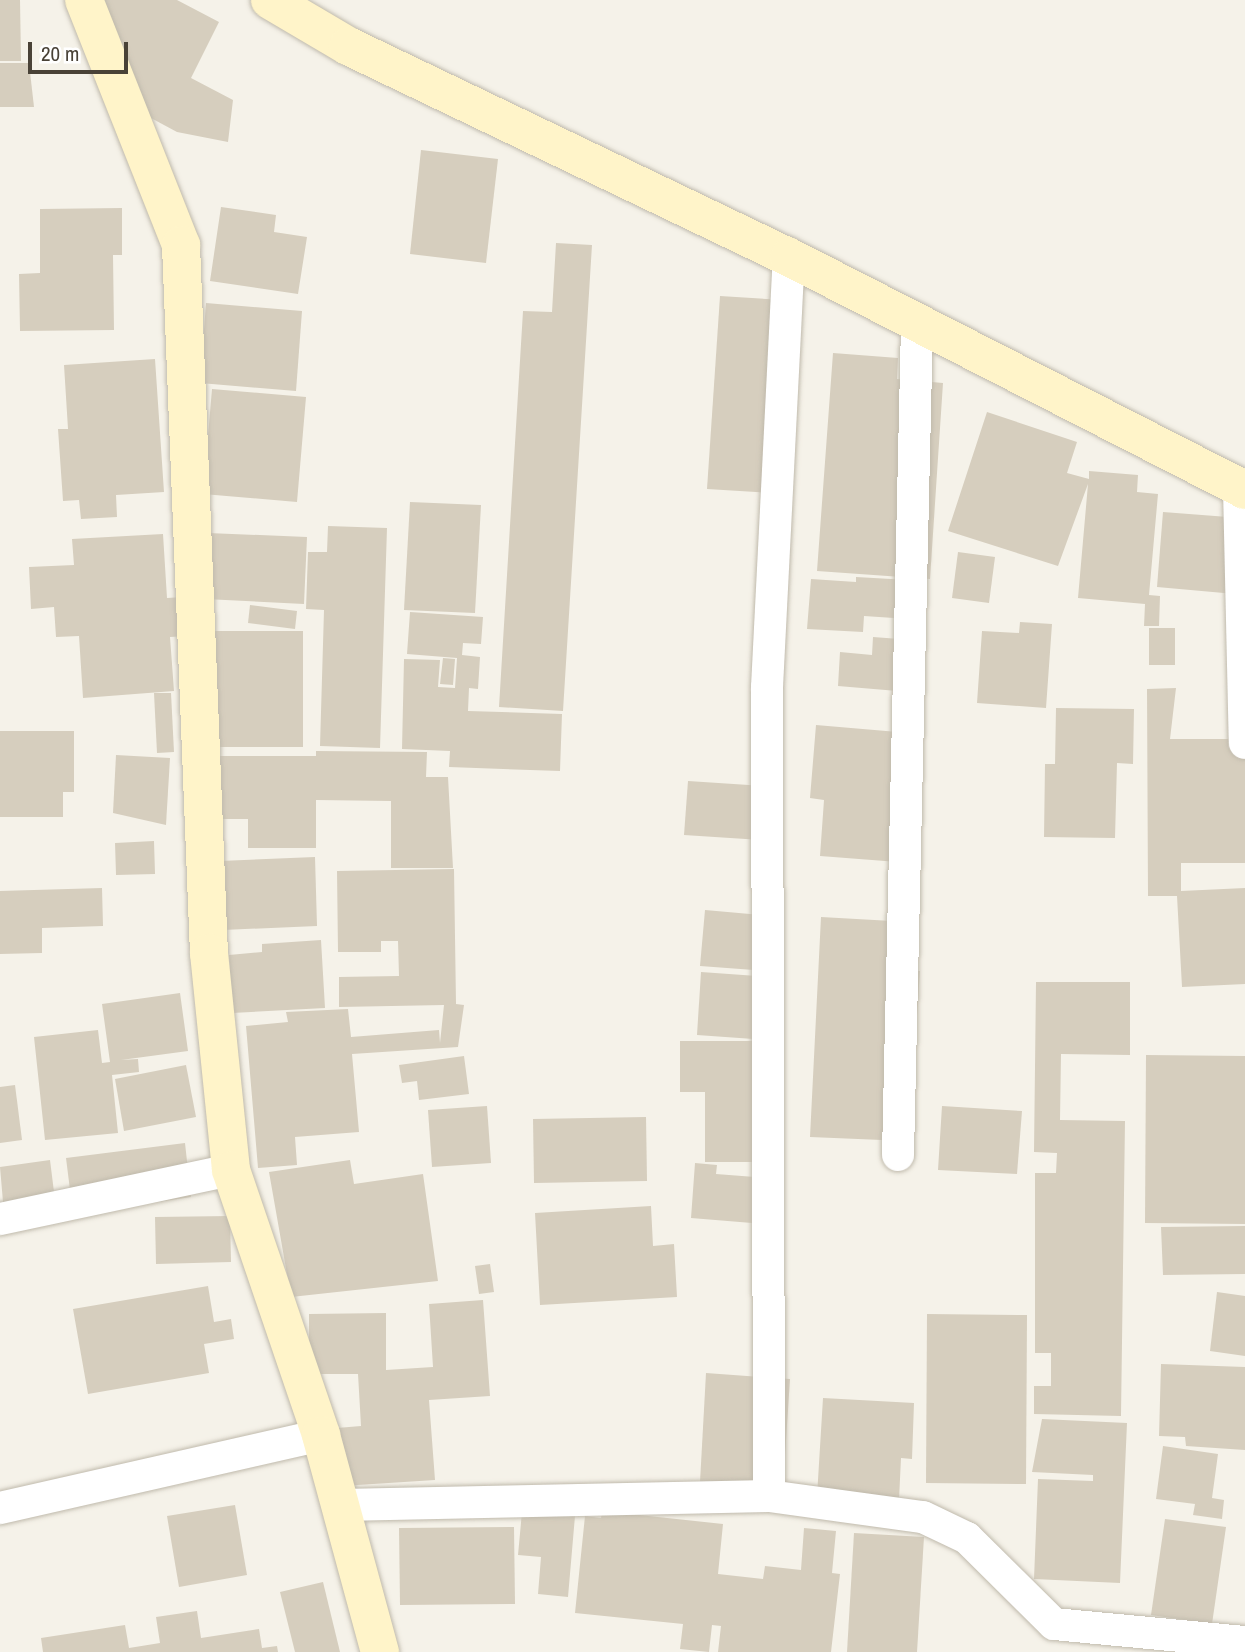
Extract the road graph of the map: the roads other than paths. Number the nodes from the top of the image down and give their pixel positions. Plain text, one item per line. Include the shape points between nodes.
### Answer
1 (84, 0) edge
2 (270, 0) edge
3 (789, 257) junction
4 (917, 323) junction
5 (1242, 489) edge
6 (1245, 743) edge
7 (898, 1154) dead end
8 (231, 1170) junction
9 (0, 1219) edge
10 (320, 1435) junction
11 (769, 1496) junction
12 (342, 1505) junction
13 (0, 1508) edge
14 (1233, 1645) edge
15 (380, 1652) edge

1 - 8 street via 181,245 209,953
2 - 3 street via 348,46
3 - 4 street
3 - 11 street via 767,687
4 - 5 street
4 - 7 street
5 - 6 street
8 - 9 street
8 - 10 street
10 - 12 street
10 - 13 street
11 - 12 street
11 - 14 street via 923,1517 967,1538 1054,1624
12 - 15 street

